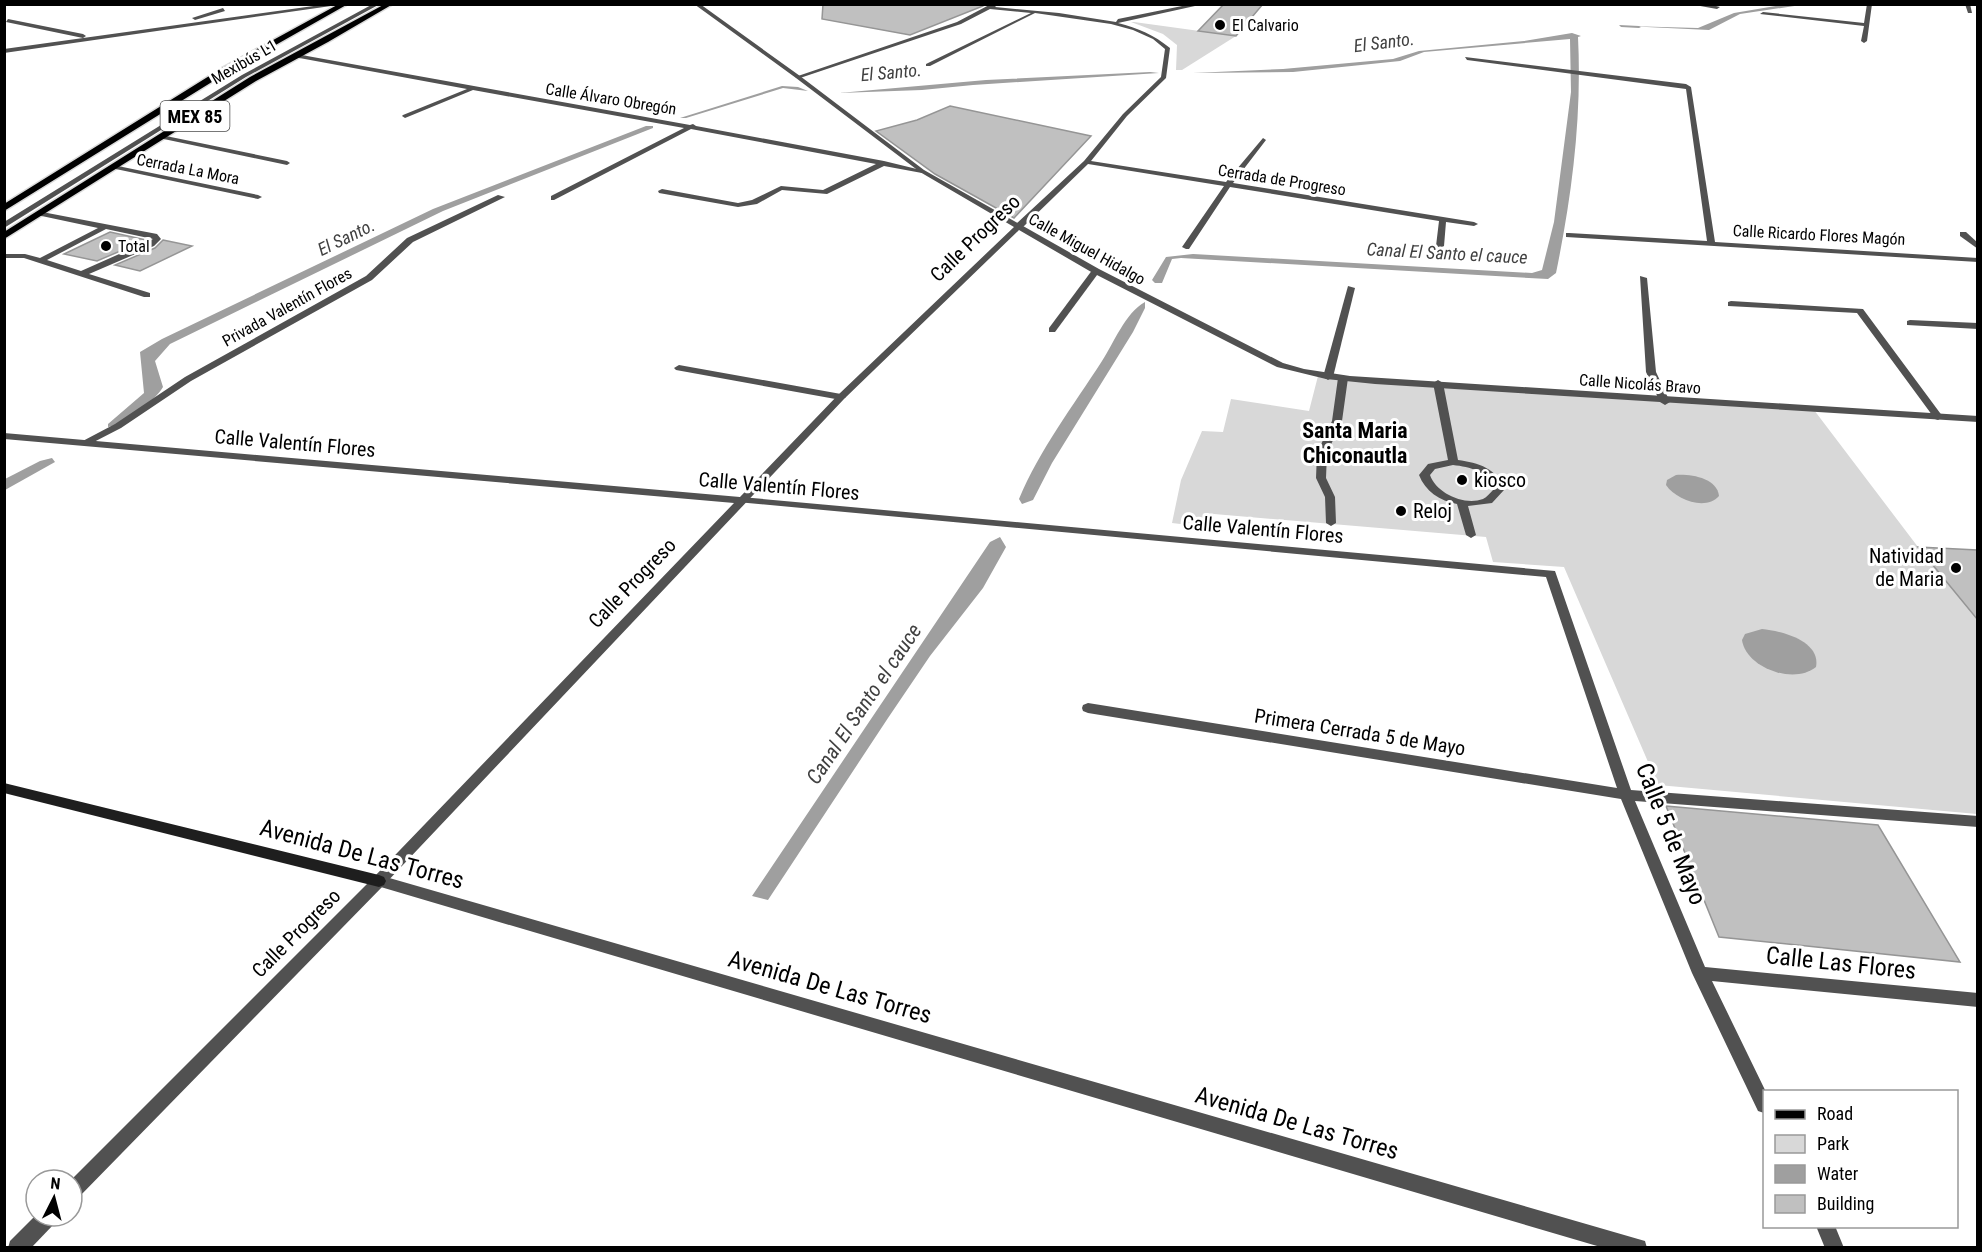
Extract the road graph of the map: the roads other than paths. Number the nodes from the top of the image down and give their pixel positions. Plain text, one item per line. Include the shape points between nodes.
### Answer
1 (344, 4) edge
2 (361, 4) edge
3 (378, 4) edge
4 (390, 4) edge
5 (696, 4) edge
6 (1202, 4) edge
7 (1691, 4) edge
8 (1870, 4) edge
9 (1966, 4) edge
10 (994, 6) edge
11 (1717, 7) dead end
12 (223, 10) dead end
13 (1970, 12) dead end
14 (1034, 13) junction
15 (1763, 14) dead end
16 (8, 21) dead end
17 (1111, 22) junction
18 (189, 24) junction
19 (1868, 25) junction
20 (93, 38) junction
21 (1864, 41) dead end
22 (4, 51) edge
23 (296, 56) junction
24 (1467, 58) dead end
25 (928, 65) dead end
26 (798, 77) junction
27 (472, 90) junction
28 (405, 116) dead end
29 (693, 126) junction
30 (161, 137) junction
31 (1263, 140) dead end
32 (1086, 162) junction
33 (286, 163) dead end
34 (884, 163) junction
35 (113, 167) junction
36 (922, 171) junction
37 (1228, 185) junction
38 (662, 191) dead end
39 (258, 196) dead end
40 (501, 197) dead end
41 (554, 198) dead end
42 (4, 208) edge
43 (40, 213) junction
44 (4, 218) edge
45 (1443, 219) junction
46 (1474, 224) dead end
47 (4, 226) edge
48 (1019, 226) junction
49 (105, 227) junction
50 (1963, 234) dead end
51 (1569, 235) dead end
52 (4, 236) edge
53 (1711, 243) junction
54 (1440, 246) dead end
55 (1186, 247) dead end
56 (1977, 247) edge
57 (4, 256) edge
58 (1977, 260) edge
59 (40, 261) junction
60 (1096, 271) junction
61 (81, 274) junction
62 (1643, 278) dead end
63 (1351, 288) dead end
64 (147, 295) dead end
65 (1731, 304) dead end
66 (1910, 323) dead end
67 (1977, 326) edge
68 (1052, 330) dead end
69 (679, 368) dead end
70 (1302, 373) joint
71 (1328, 377) junction
72 (1343, 378) junction
73 (1438, 383) junction
74 (841, 397) junction
75 (1665, 402) junction
76 (1938, 417) junction
77 (1977, 419) edge
78 (4, 436) edge
79 (84, 443) junction
80 (1453, 462) junction
81 (741, 500) junction
82 (1462, 502) junction
83 (1331, 524) dead end
84 (1471, 536) dead end
85 (1551, 574) joint
86 (1088, 708) dead end
87 (4, 788) edge
88 (1626, 795) junction
89 (1977, 822) edge
90 (379, 881) junction
91 (1700, 973) junction
92 (1977, 1000) edge
93 (1763, 1103) edge
94 (84, 1180) edge
95 (36, 1228) edge
96 (1825, 1228) edge
97 (17, 1248) edge
98 (1638, 1248) edge
99 (1835, 1248) edge

1 - 18 street
1 - 42 main road, MEX 85 via 225,70
2 - 44 street, Mexibús L1 via 234,74
3 - 47 street, Mexibús L1 via 244,76
4 - 23 main road, MEX 85
5 - 26 street, Calle Miguel Hidalgo
6 - 17 street, Calle Progreso
7 - 11 street
8 - 19 street
9 - 13 street
10 - 14 street, Calle Progreso
10 - 26 street via 898,45
12 - 18 street via 198,17
14 - 17 street, Calle Progreso
14 - 25 street
15 - 19 street
16 - 20 street
17 - 32 street, Calle Progreso via 1161,40 1168,49 1167,66 1164,77 1125,115
18 - 20 street
19 - 21 street
20 - 22 street
23 - 27 street, Calle Álvaro Obregón
23 - 30 main road, MEX 85
24 - 53 street, Calle Ricardo Flores Magón via 1689,88
26 - 36 street, Calle Miguel Hidalgo
27 - 28 street
27 - 29 street, Calle Álvaro Obregón
29 - 34 street, Calle Álvaro Obregón
29 - 41 street
30 - 33 street
30 - 35 main road, MEX 85
31 - 37 street
32 - 37 street, Cerrada de Progreso
32 - 48 street, Calle Progreso
34 - 36 street, Calle Álvaro Obregón
34 - 38 street via 824,192 782,188 747,204
35 - 39 street, Cerrada La Mora
35 - 43 main road, MEX 85
36 - 48 street, Calle Miguel Hidalgo
37 - 45 street, Cerrada de Progreso
37 - 55 street
40 - 79 street, Privada Valentín Flores via 410,240 369,278 188,379
43 - 49 street
43 - 52 main road, MEX 85
45 - 46 street, Cerrada de Progreso
45 - 54 street
48 - 60 street, Calle Miguel Hidalgo
48 - 74 street, Calle Progreso
49 - 59 street
49 - 61 street via 157,239
50 - 56 street
51 - 53 street
53 - 58 street, Calle Ricardo Flores Magón
57 - 59 street
59 - 61 street
60 - 68 street
60 - 70 street, Calle Miguel Hidalgo
61 - 64 street
62 - 75 street via 1651,372
63 - 71 street
65 - 76 street via 1860,311
66 - 67 street
69 - 74 street
70 - 71 street, Calle Nicolás Bravo
71 - 72 street, Calle Nicolás Bravo
72 - 73 street, Calle Nicolás Bravo
72 - 83 street via 1337,421 1322,453 1321,477 1330,497
73 - 75 street, Calle Nicolás Bravo
73 - 80 street
74 - 81 street, Calle Progreso
75 - 76 street, Calle Nicolás Bravo
76 - 77 street, Calle Nicolás Bravo
78 - 79 street, Calle Valentín Flores
79 - 81 street, Calle Valentín Flores
80 - 82 street via 1431,466 1424,477 1433,491
80 - 82 street via 1486,471 1498,484 1496,496 1489,500
81 - 85 street, Calle Valentín Flores
81 - 90 street, Calle Progreso
82 - 84 street
85 - 88 street, Calle 5 de Mayo
86 - 88 street, Primera Cerrada 5 de Mayo
87 - 90 main road, Avenida De Las Torres
88 - 89 street, Primera Cerrada 5 de Mayo
88 - 91 street, Calle 5 de Mayo
90 - 94 street, Calle Progreso
90 - 98 street, Avenida De Las Torres
91 - 92 street, Calle Las Flores
91 - 93 street, Calle 5 de Mayo
95 - 97 street
96 - 99 street

